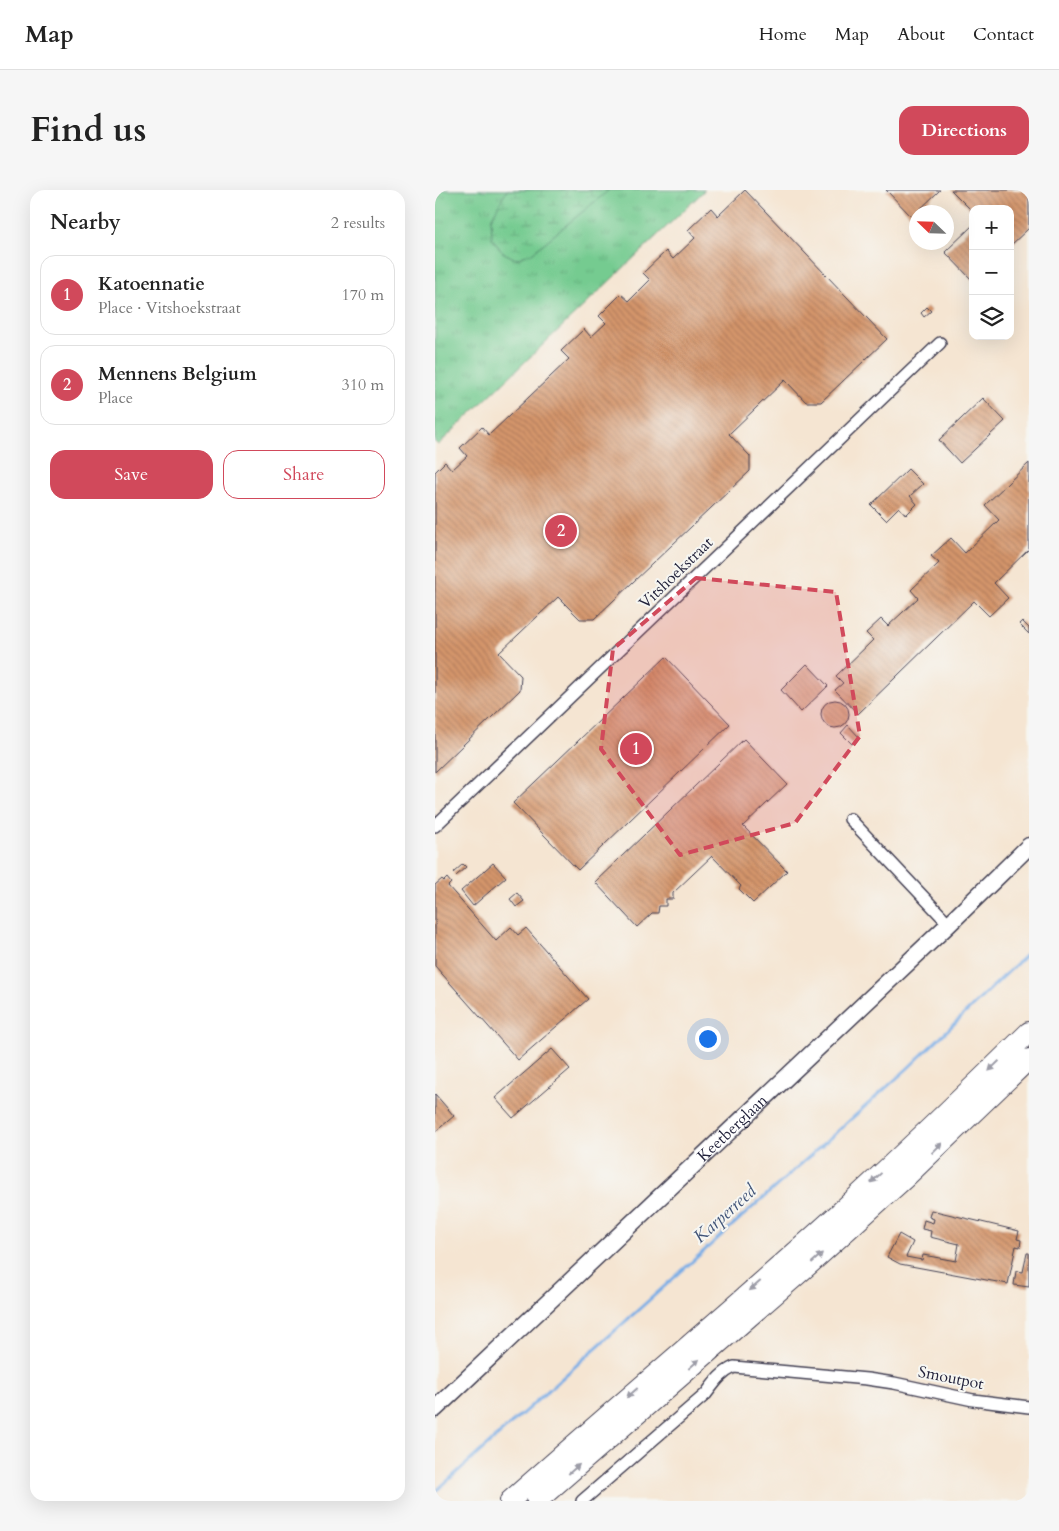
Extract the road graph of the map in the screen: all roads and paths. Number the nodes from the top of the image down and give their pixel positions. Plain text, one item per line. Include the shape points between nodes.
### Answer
1 (940, 343) dead end
2 (850, 819) dead end
3 (435, 826) edge
4 (1029, 846) edge
5 (1029, 861) edge
6 (949, 924) junction
7 (1029, 1032) edge
8 (1029, 1059) edge
9 (1029, 1407) edge
10 (435, 1409) edge
11 (435, 1423) edge
12 (510, 1501) edge
13 (537, 1501) edge
14 (582, 1501) edge

1 - 3 street, Vitshoekstraat
2 - 6 street
4 - 6 main road, Keetberglaan
5 - 11 main road, Keetberglaan
6 - 10 main road, Keetberglaan
7 -> 12 highway via 836,1215
13 -> 8 highway via 811,1263
9 - 14 street, Smoutpot via 973,1400 867,1379 734,1367 725,1371 706,1394

